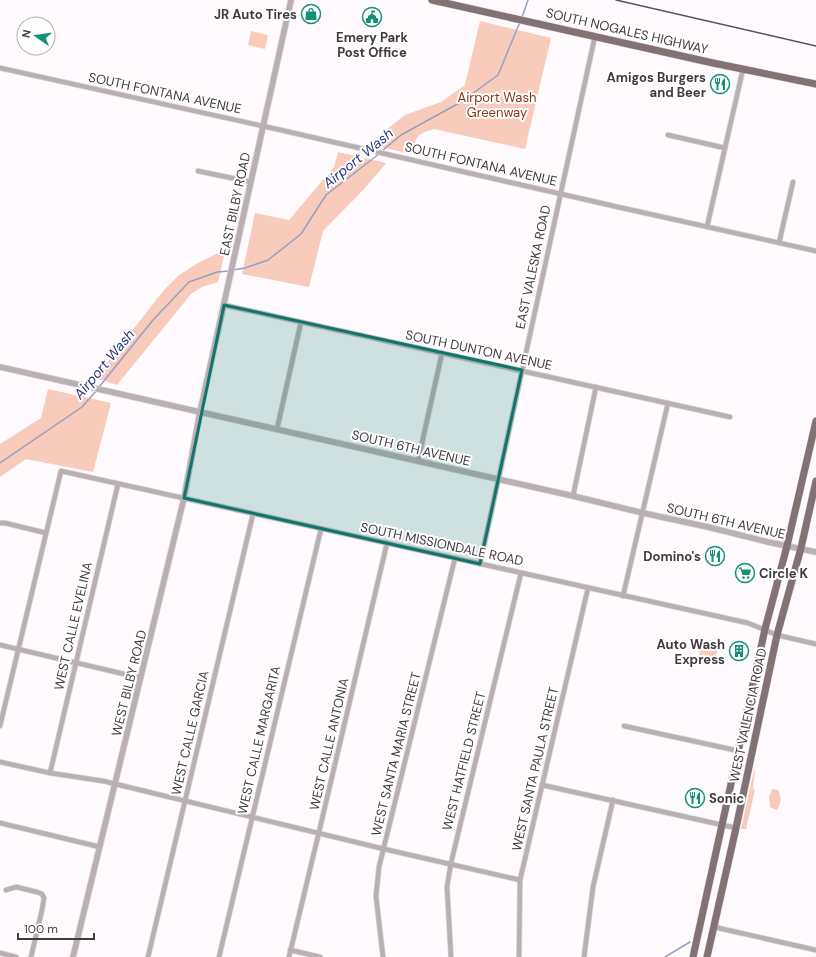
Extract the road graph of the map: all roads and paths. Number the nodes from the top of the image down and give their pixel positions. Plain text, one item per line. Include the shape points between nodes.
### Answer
1 (291, 0) edge
2 (432, 0) edge
3 (595, 36) junction
4 (0, 68) edge
5 (743, 69) junction
6 (816, 84) edge
7 (264, 126) junction
8 (668, 135) dead end
9 (725, 148) junction
10 (198, 171) dead end
11 (251, 182) junction
12 (793, 182) dead end
13 (561, 194) junction
14 (707, 227) junction
15 (779, 243) junction
16 (816, 251) edge
17 (224, 305) junction
18 (301, 322) junction
19 (442, 353) junction
20 (0, 367) edge
21 (522, 370) junction
22 (596, 387) junction
23 (668, 403) junction
24 (200, 412) junction
25 (730, 417) dead end
26 (816, 422) edge
27 (277, 429) junction
28 (418, 461) junction
29 (498, 479) junction
30 (816, 481) edge
31 (118, 484) junction
32 (573, 496) junction
33 (184, 498) junction
34 (643, 513) junction
35 (253, 514) junction
36 (0, 523) edge
37 (321, 529) junction
38 (46, 533) junction
39 (387, 543) junction
40 (787, 546) junction
41 (801, 548) junction
42 (816, 552) edge
43 (455, 558) junction
44 (480, 564) junction
45 (520, 573) junction
46 (588, 588) junction
47 (623, 596) junction
48 (765, 630) junction
49 (777, 635) junction
50 (816, 644) edge
51 (0, 645) edge
52 (18, 649) junction
53 (76, 663) junction
54 (141, 678) junction
55 (0, 726) edge
56 (624, 726) dead end
57 (738, 751) junction
58 (0, 762) edge
59 (50, 773) junction
60 (115, 784) junction
61 (542, 785) junction
62 (613, 800) junction
63 (185, 801) junction
64 (252, 817) junction
65 (0, 823) edge
66 (722, 825) junction
67 (736, 828) junction
68 (319, 832) junction
69 (100, 847) junction
70 (384, 849) junction
71 (450, 863) junction
72 (520, 880) junction
73 (6, 890) dead end
74 (700, 924) junction
75 (714, 927) junction
76 (290, 950) junction
77 (816, 950) edge
78 (0, 954) edge
79 (16, 957) edge
80 (31, 957) edge
81 (73, 957) edge
82 (148, 957) edge
83 (219, 957) edge
84 (289, 957) edge
85 (320, 957) edge
86 (383, 957) edge
87 (451, 957) edge
88 (519, 957) edge
89 (584, 957) edge
90 (693, 957) edge
91 (707, 957) edge

1 - 7 street, EAST BILBY ROAD
2 - 3 main road, SOUTH NOGALES HIGHWAY
3 - 5 main road, SOUTH NOGALES HIGHWAY
3 - 13 street, EAST VALESKA ROAD
4 - 7 street, SOUTH FONTANA AVENUE
5 - 6 main road, SOUTH NOGALES HIGHWAY
5 - 9 street
7 - 11 street, EAST BILBY ROAD
7 - 13 street, SOUTH FONTANA AVENUE
8 - 9 street
9 - 14 street
10 - 11 street
11 - 17 street, EAST BILBY ROAD
12 - 15 street
13 - 14 street, SOUTH FONTANA AVENUE
13 - 21 street, EAST VALESKA ROAD
14 - 15 street, SOUTH FONTANA AVENUE
15 - 16 street, SOUTH FONTANA AVENUE
17 - 18 street, SOUTH DUNTON AVENUE
17 - 24 street, EAST BILBY ROAD
18 - 19 street, SOUTH DUNTON AVENUE
18 - 27 street
19 - 21 street, SOUTH DUNTON AVENUE
19 - 28 street
20 - 24 street, SOUTH 6TH AVENUE
21 - 22 street, SOUTH DUNTON AVENUE
21 - 29 street, EAST VALESKA ROAD
22 - 23 street, SOUTH DUNTON AVENUE
22 - 32 street
23 - 25 street, SOUTH DUNTON AVENUE
23 - 34 street
24 - 27 street, SOUTH 6TH AVENUE
24 - 33 street, WEST BILBY ROAD
26 - 40 main road, WEST VALENCIA ROAD
27 - 28 street, SOUTH 6TH AVENUE
28 - 29 street, SOUTH 6TH AVENUE
29 - 32 street, SOUTH 6TH AVENUE
29 - 44 street, EAST VALESKA ROAD
30 - 41 main road, WEST VALENCIA ROAD
31 - 33 street, SOUTH MISSIONDALE ROAD
31 - 38 street, SOUTH MISSIONDALE ROAD via 61,471
31 - 53 street, WEST CALLE EVELINA
32 - 34 street, SOUTH 6TH AVENUE
33 - 35 street, SOUTH MISSIONDALE ROAD
33 - 54 street, WEST BILBY ROAD
34 - 40 street, SOUTH 6TH AVENUE
34 - 47 street
35 - 37 street, SOUTH MISSIONDALE ROAD
35 - 63 street, WEST CALLE GARCIA
36 - 38 street
37 - 39 street, SOUTH MISSIONDALE ROAD
37 - 64 street, WEST CALLE MARGARITA
38 - 52 street
39 - 43 street, SOUTH MISSIONDALE ROAD
39 - 68 street, WEST CALLE ANTONIA
40 - 41 street, SOUTH 6TH AVENUE
40 - 48 main road, WEST VALENCIA ROAD
41 - 42 street, SOUTH 6TH AVENUE
41 - 49 main road, WEST VALENCIA ROAD
43 - 44 street, SOUTH MISSIONDALE ROAD
43 - 70 street, WEST SANTA MARIA STREET
44 - 45 street, SOUTH MISSIONDALE ROAD
45 - 46 street, SOUTH MISSIONDALE ROAD
45 - 71 street, WEST HATFIELD STREET
46 - 47 street, SOUTH MISSIONDALE ROAD
46 - 61 street, WEST SANTA PAULA STREET
47 - 48 street, SOUTH MISSIONDALE ROAD via 748,623
48 - 49 street, SOUTH MISSIONDALE ROAD
48 - 57 main road, WEST VALENCIA ROAD
49 - 50 street, SOUTH MISSIONDALE ROAD
49 - 67 main road, WEST VALENCIA ROAD
51 - 52 street
52 - 53 street
52 - 55 street
53 - 54 street
53 - 59 street, WEST CALLE EVELINA
54 - 60 street, WEST BILBY ROAD
56 - 57 street
57 - 66 main road, WEST VALENCIA ROAD
58 - 59 street
59 - 60 street
60 - 63 street
60 - 69 street, WEST BILBY ROAD
61 - 62 street
61 - 72 street, WEST SANTA PAULA STREET
62 - 66 street
62 - 89 street via 593,887
63 - 64 street
63 - 82 street, WEST CALLE GARCIA
64 - 68 street
64 - 83 street, WEST CALLE MARGARITA
65 - 69 street
66 - 67 street
66 - 74 main road, WEST VALENCIA ROAD
67 - 75 main road, WEST VALENCIA ROAD
68 - 70 street
68 - 76 street, WEST CALLE ANTONIA
69 - 81 street, WEST BILBY ROAD
70 - 71 street
70 - 86 street, WEST SANTA MARIA STREET via 376,896
71 - 72 street
71 - 87 street, WEST HATFIELD STREET via 447,887
72 - 88 street, WEST SANTA PAULA STREET
73 - 80 street via 16,887 44,895
74 - 75 main road
74 - 90 main road, WEST VALENCIA ROAD
75 - 77 street
75 - 91 main road, WEST VALENCIA ROAD
76 - 84 street, WEST CALLE ANTONIA
76 - 85 street
78 - 79 street

